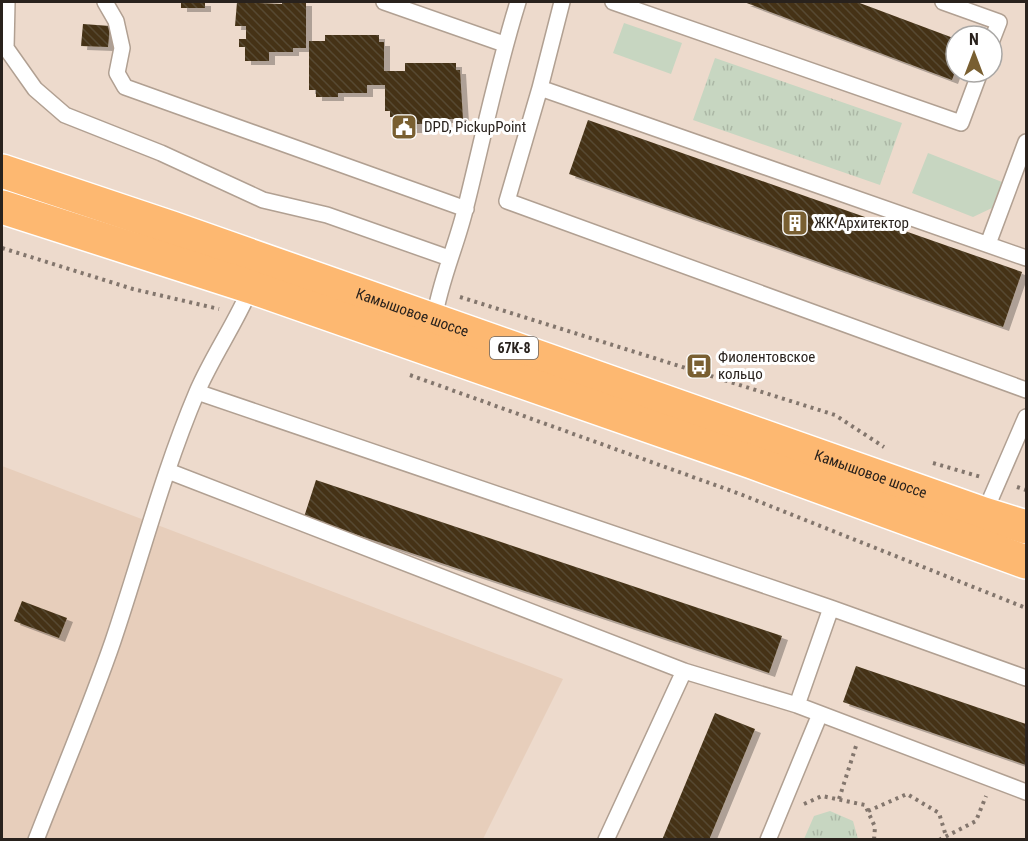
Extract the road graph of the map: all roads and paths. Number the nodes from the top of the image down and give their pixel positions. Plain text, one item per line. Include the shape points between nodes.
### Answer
1 (7, 2) edge
2 (105, 2) edge
3 (384, 2) edge
4 (518, 2) edge
5 (562, 2) edge
6 (613, 2) edge
7 (943, 2) edge
8 (998, 24) edge
9 (504, 44) junction
10 (976, 84) edge
11 (540, 88) junction
12 (1026, 142) edge
13 (2, 171) edge
14 (2, 207) edge
15 (466, 209) junction
16 (988, 244) junction
17 (2, 248) edge
18 (449, 258) junction
19 (1026, 258) edge
20 (246, 301) junction
21 (436, 305) junction
22 (406, 374) dead end
23 (1026, 390) edge
24 (197, 392) junction
25 (1026, 417) edge
26 (892, 452) dead end
27 (923, 460) dead end
28 (168, 471) junction
29 (997, 481) junction
30 (984, 514) junction
31 (1026, 527) edge
32 (1026, 562) edge
33 (831, 608) junction
34 (1026, 608) edge
35 (684, 671) junction
36 (1026, 678) edge
37 (797, 705) junction
38 (820, 714) junction
39 (861, 731) junction
40 (994, 779) junction
41 (1026, 792) edge
42 (839, 800) junction
43 (799, 806) dead end
44 (868, 811) junction
45 (946, 836) junction
46 (36, 840) edge
47 (606, 840) edge
48 (768, 840) edge
49 (874, 840) edge
50 (939, 840) edge

1 - 18 lane via 6,48 35,89 65,115 262,200 327,215
2 - 15 lane via 116,21 122,48 117,73 125,87
3 - 9 lane
4 - 9 lane
5 - 11 lane
6 - 10 lane via 961,123
7 - 8 lane
9 - 15 lane
11 - 16 lane
11 - 23 lane via 507,201
12 - 16 lane
13 - 21 main road, Камышовое шоссе / 67К-8
14 - 20 main road, Камышовое шоссе / 67К-8
15 - 18 lane
16 - 19 lane
17 - 20 path via 133,289
18 - 21 lane
20 - 24 lane
20 - 32 main road, Камышовое шоссе / 67К-8 via 752,462
21 - 26 path via 835,415
21 - 30 main road, Камышовое шоссе / 67К-8
22 - 34 path via 740,494
24 - 28 lane
24 - 33 lane
25 - 29 lane
27 - 29 path
28 - 35 lane
28 - 46 lane via 112,642
29 - 30 lane
30 - 31 main road, Камышовое шоссе / 67К-8
33 - 36 lane
33 - 37 lane
35 - 37 lane
35 - 47 lane
37 - 38 lane
38 - 39 lane
38 - 48 lane
39 - 40 lane
39 - 42 path
40 - 41 lane
40 - 45 path via 975,821
42 - 43 path via 822,796
42 - 44 path via 865,805
44 - 45 path via 907,794 939,813
44 - 49 path via 875,827
45 - 50 path

